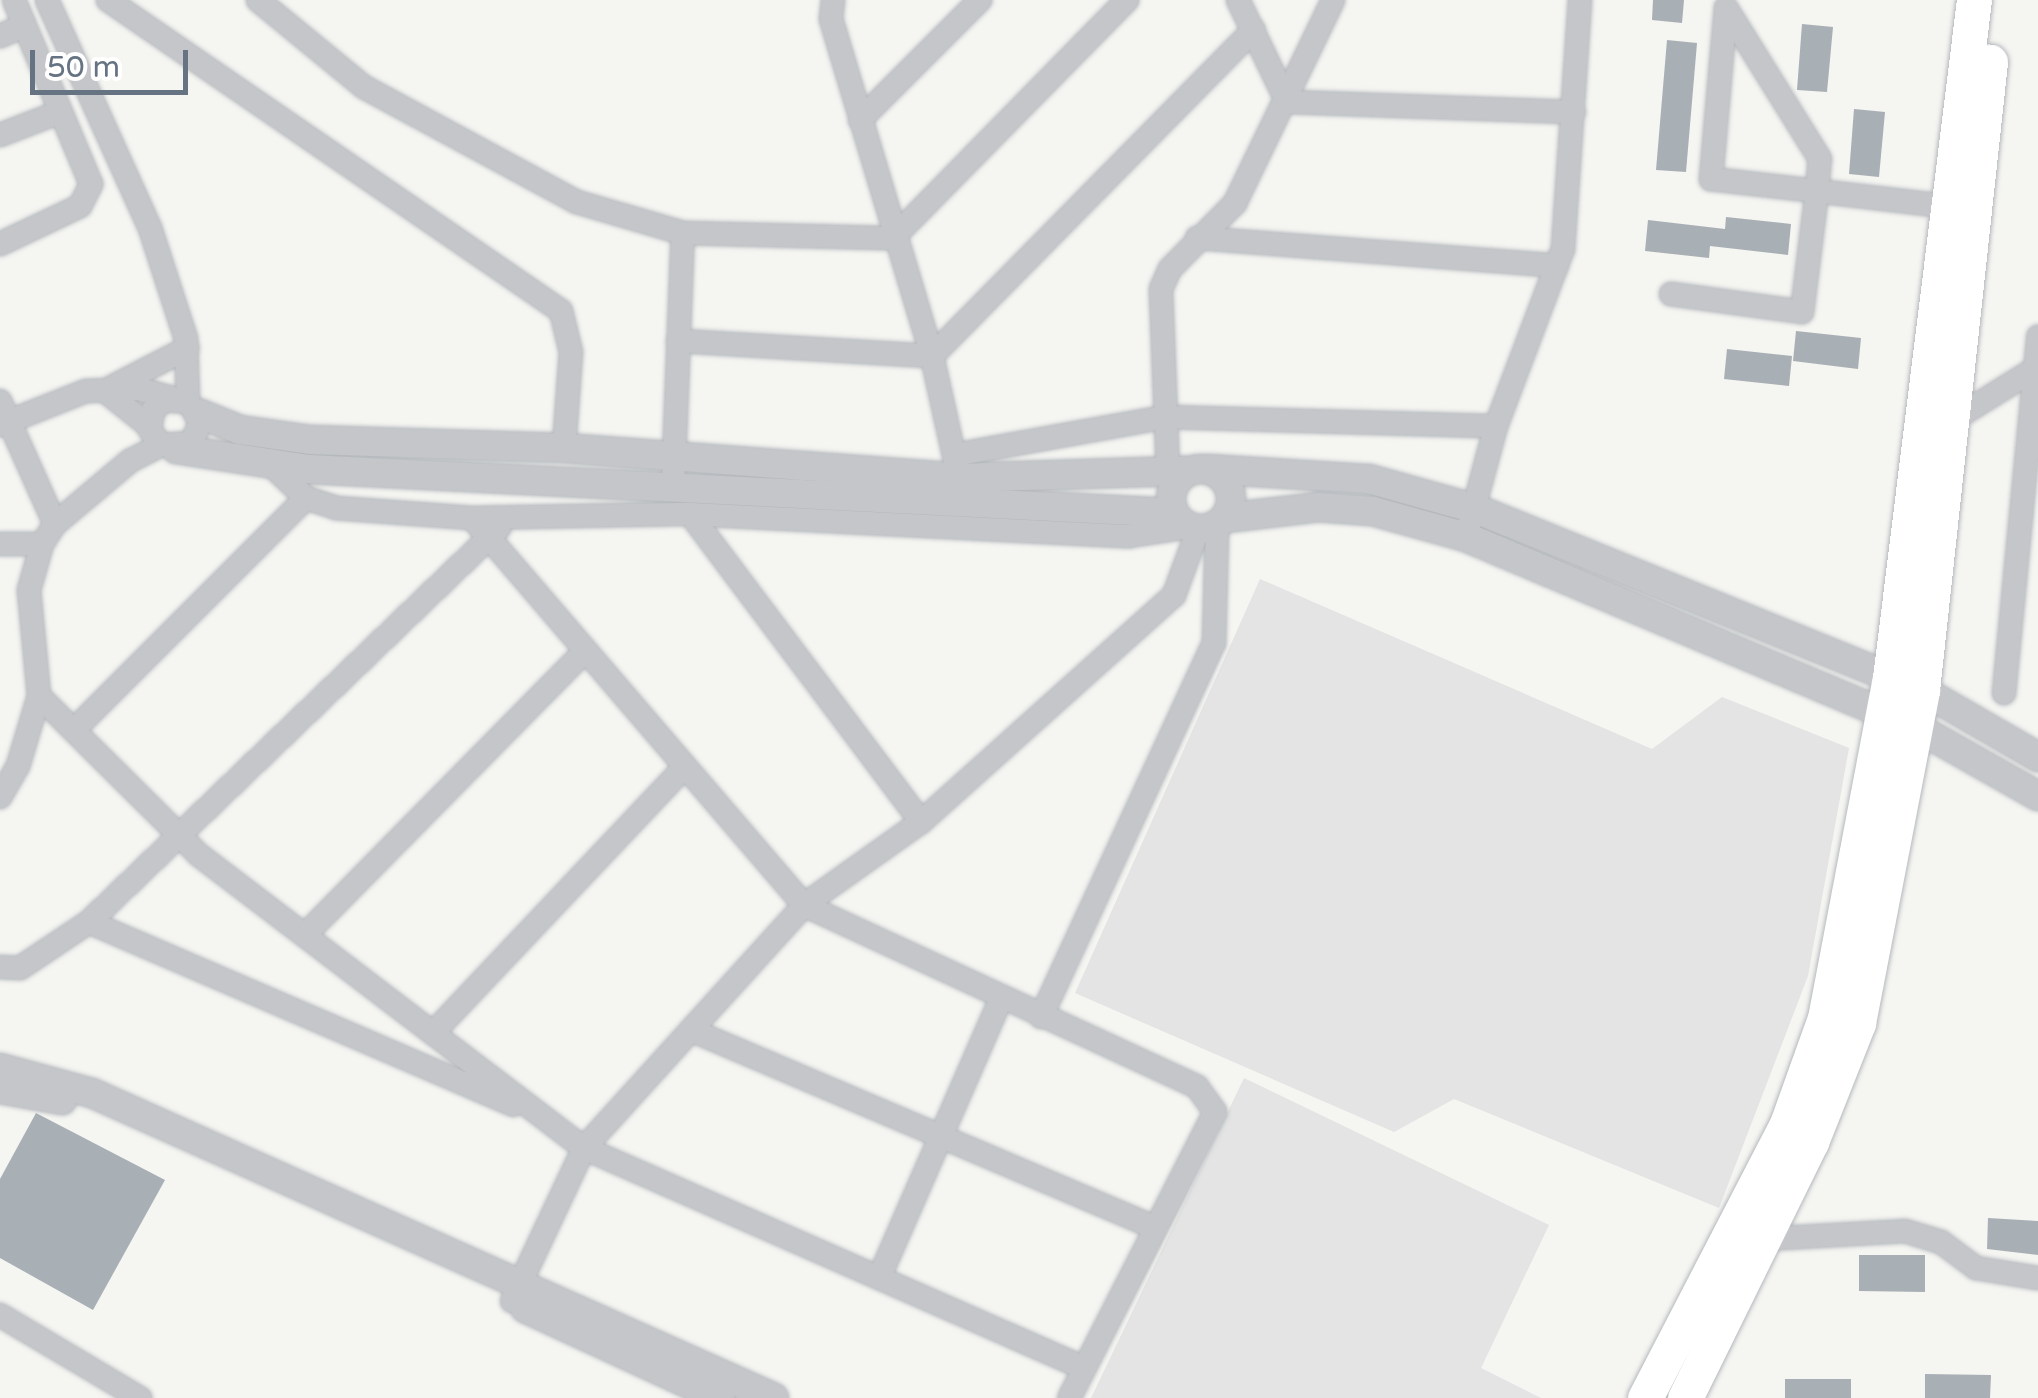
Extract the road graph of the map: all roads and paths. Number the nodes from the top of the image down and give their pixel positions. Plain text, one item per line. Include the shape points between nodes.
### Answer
1 (14, 0) edge
2 (46, 0) edge
3 (108, 0) edge
4 (258, 0) edge
5 (834, 0) edge
6 (980, 0) edge
7 (1127, 0) edge
8 (1238, 0) edge
9 (1333, 0) edge
10 (1580, 0) edge
11 (1974, 0) edge
12 (1997, 0) edge
13 (24, 26) junction
14 (1254, 30) junction
15 (0, 36) edge
16 (1287, 102) junction
17 (60, 112) junction
18 (1574, 112) junction
19 (860, 120) junction
20 (0, 134) edge
21 (1817, 191) junction
22 (1961, 208) junction
23 (683, 233) junction
24 (892, 238) junction
25 (1197, 238) junction
26 (0, 244) edge
27 (1558, 266) junction
28 (1671, 294) dead end
29 (2038, 337) edge
30 (678, 341) junction
31 (188, 348) junction
32 (932, 356) junction
33 (2036, 369) edge
34 (105, 391) junction
35 (186, 404) junction
36 (3, 416) edge
37 (1165, 417) junction
38 (1952, 421) junction
39 (1496, 426) junction
40 (159, 437) junction
41 (564, 448) junction
42 (672, 455) junction
43 (272, 464) junction
44 (1188, 471) junction
45 (956, 478) junction
46 (673, 488) junction
47 (306, 498) junction
48 (1476, 509) junction
49 (690, 514) junction
50 (515, 517) junction
51 (472, 518) junction
52 (1200, 523) junction
53 (48, 534) junction
54 (488, 537) junction
55 (1466, 537) junction
56 (0, 544) edge
57 (2028, 552) edge
58 (584, 651) junction
59 (1906, 684) junction
60 (2004, 693) dead end
61 (39, 696) junction
62 (1881, 714) junction
63 (1916, 727) junction
64 (74, 730) junction
65 (2038, 757) edge
66 (682, 770) junction
67 (2038, 796) edge
68 (0, 798) edge
69 (921, 822) junction
70 (181, 837) junction
71 (804, 905) junction
72 (89, 922) junction
73 (305, 935) junction
74 (0, 967) edge
75 (1001, 1000) junction
76 (1041, 1017) junction
77 (691, 1030) junction
78 (433, 1032) junction
79 (0, 1068) edge
80 (0, 1089) edge
81 (547, 1120) junction
82 (941, 1136) junction
83 (584, 1148) junction
84 (1156, 1228) junction
85 (1764, 1239) junction
86 (879, 1278) junction
87 (2038, 1278) edge
88 (515, 1293) junction
89 (0, 1315) edge
90 (1084, 1368) junction
91 (140, 1398) edge
92 (720, 1398) edge
93 (774, 1398) edge
94 (1069, 1398) edge
95 (1645, 1398) edge
96 (1685, 1398) edge

1 - 13 street
2 - 31 street via 150,228
3 - 41 street via 561,311 570,352
4 - 23 street via 364,87 448,138 577,202
5 - 19 street via 832,19
6 - 19 street
7 - 24 street
8 - 14 street
9 - 16 street
10 - 18 street
11 - 22 main road
12 - 22 main road
13 - 15 street
13 - 17 street
14 - 16 street
14 - 32 street
16 - 18 street
16 - 25 street via 1236,203
17 - 20 street
17 - 26 street via 90,176 90,192 80,206
18 - 27 street
19 - 24 street
21 - 21 street via 1711,179 1726,8 1820,160
21 - 22 street
21 - 28 street via 1802,312
22 - 38 main road
22 - 59 main road
23 - 24 street
23 - 30 street
24 - 32 street
25 - 27 street
25 - 37 street via 1170,269 1158,308
27 - 39 street
29 - 33 street
30 - 32 street
30 - 42 street
31 - 34 street
31 - 35 street
32 - 45 street
33 - 38 street
33 - 57 street
34 - 35 street via 139,390
34 - 36 street
34 - 40 street
35 - 40 street via 158,404
35 - 40 street via 197,437
35 - 41 street via 284,438
36 - 53 street
37 - 39 street
37 - 44 street
37 - 45 street
38 - 59 main road
39 - 48 street
40 - 43 street
40 - 53 street
41 - 42 street
42 - 45 street
42 - 46 street
43 - 46 street
43 - 47 street
44 - 45 street
44 - 48 street via 1369,479
44 - 52 street via 1174,484
44 - 52 street via 1230,490
45 - 46 street
45 - 52 street
47 - 51 street via 336,508
47 - 64 street
48 - 55 street
48 - 59 street
49 - 50 street
49 - 52 street via 1129,536
49 - 69 street
50 - 51 street
50 - 54 street
51 - 54 street
52 - 55 street via 1336,508 1373,511
52 - 69 street via 1174,595
52 - 76 street via 1214,643
53 - 56 street
53 - 61 street via 29,590
54 - 58 street
54 - 70 street
55 - 62 street
57 - 60 street
58 - 66 street
58 - 73 street
59 - 62 main road
59 - 63 main road
59 - 65 street
61 - 64 street
61 - 68 street via 18,766
62 - 63 street
62 - 95 main road via 1825,1018 1786,1124
63 - 67 street
63 - 85 main road via 1858,1023
64 - 70 street
66 - 71 street
66 - 78 street
69 - 71 street
70 - 72 street
70 - 73 street
71 - 75 street
71 - 77 street
72 - 74 street via 20,968
72 - 81 street
73 - 78 street
75 - 76 street
75 - 82 street
76 - 84 street via 1197,1087 1215,1112
77 - 82 street
77 - 83 street
78 - 81 street
79 - 88 street via 92,1092
80 - 88 street via 86,1109
81 - 83 street
82 - 84 street
82 - 86 street
83 - 86 street
83 - 88 street
84 - 90 street
85 - 87 street via 1905,1231 1941,1242 1976,1268
85 - 96 main road
86 - 90 street
88 - 92 street
88 - 93 street
89 - 91 street
90 - 94 street

